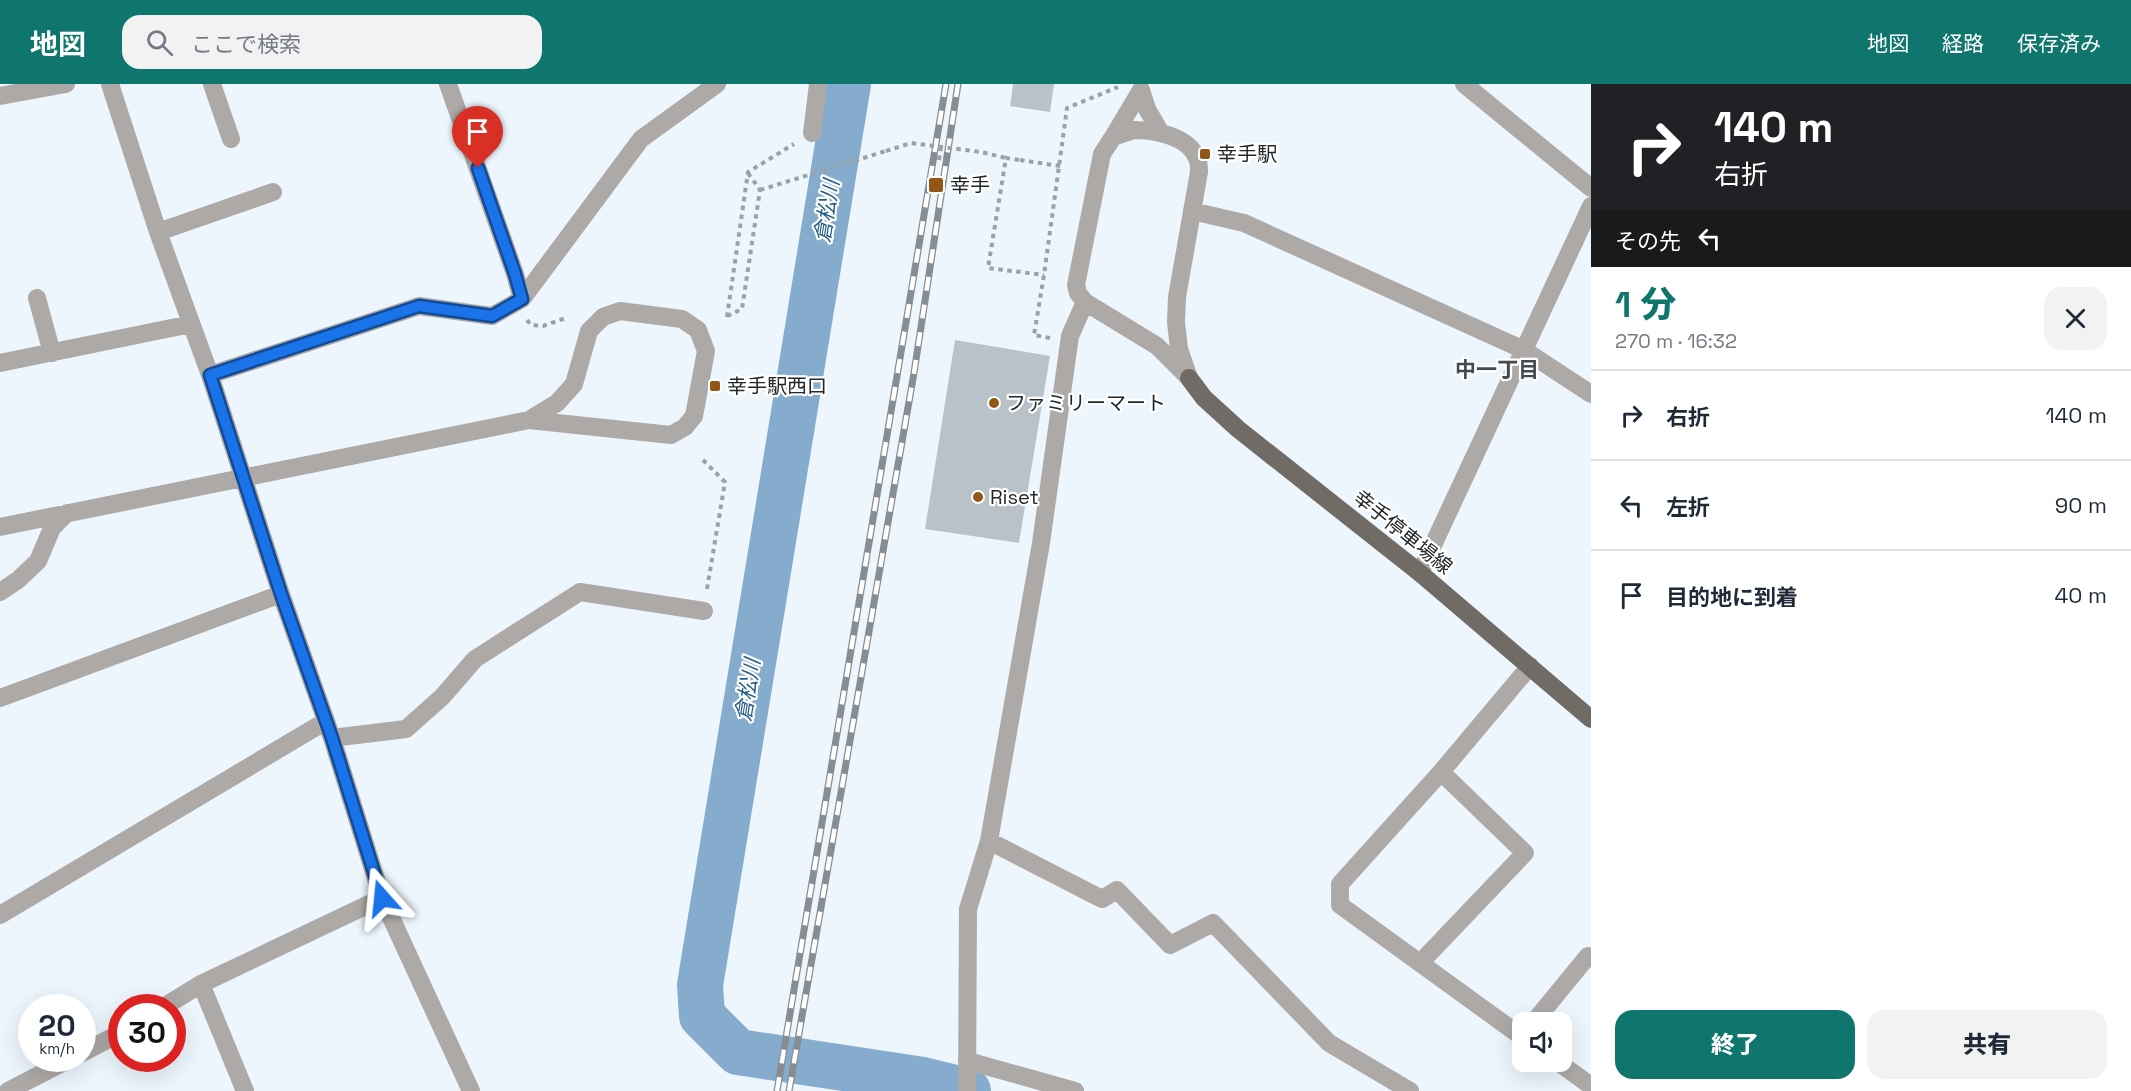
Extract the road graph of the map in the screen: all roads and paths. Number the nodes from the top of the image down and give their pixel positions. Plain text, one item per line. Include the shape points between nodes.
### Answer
1 (66, 84) edge
2 (110, 84) edge
3 (212, 84) edge
4 (448, 84) edge
5 (717, 84) edge
6 (818, 84) edge
7 (1464, 84) edge
8 (1136, 86) edge
9 (0, 96) edge
10 (812, 133) joint
11 (1161, 133) junction
12 (1113, 137) junction
13 (231, 139) dead end
14 (941, 147) junction
15 (1006, 158) junction
16 (939, 160) dead end
17 (1060, 166) junction
18 (748, 172) junction
19 (1591, 188) edge
20 (760, 190) junction
21 (273, 192) dead end
22 (1591, 206) edge
23 (1192, 211) junction
24 (158, 232) junction
25 (1044, 275) junction
26 (37, 298) dead end
27 (522, 299) junction
28 (1085, 302) junction
29 (566, 318) dead end
30 (191, 324) junction
31 (1057, 339) dead end
32 (1524, 350) junction
33 (52, 352) junction
34 (0, 363) edge
35 (210, 375) junction
36 (1189, 378) junction
37 (1591, 394) edge
38 (529, 420) junction
39 (703, 460) dead end
40 (244, 478) junction
41 (80, 510) junction
42 (0, 527) edge
43 (1420, 573) junction
44 (0, 592) edge
45 (281, 594) junction
46 (704, 611) joint
47 (1530, 666) junction
48 (0, 698) edge
49 (1591, 719) edge
50 (326, 721) junction
51 (332, 738) junction
52 (1441, 772) junction
53 (989, 841) junction
54 (382, 898) junction
55 (0, 915) edge
56 (1588, 956) dead end
57 (1420, 963) junction
58 (201, 984) junction
59 (185, 994) edge
60 (1542, 1012) edge
61 (1512, 1029) edge
62 (968, 1064) junction
63 (45, 1072) edge
64 (1572, 1072) edge
65 (1591, 1086) edge
66 (8, 1091) edge
67 (245, 1091) edge
68 (471, 1091) edge
69 (967, 1091) edge
70 (1075, 1091) edge
71 (1410, 1091) edge

1 - 9 street
2 - 24 street
3 - 13 street
4 - 27 street
5 - 27 street via 641,139
6 - 10 street
7 - 19 street
8 - 11 street
8 - 12 street
8 - 17 path via 1067,108
10 - 18 path
11 - 12 street via 1134,130
11 - 23 street via 1180,140 1198,159
12 - 28 street via 1102,154 1077,280 1078,293
14 - 15 path, bridge
14 - 16 path
14 - 20 path, bridge via 911,143
15 - 17 path
15 - 25 path via 988,268
17 - 25 path
18 - 20 path
18 - 20 path via 727,316 742,309
21 - 24 street
22 - 32 street
23 - 32 street via 1244,223
23 - 36 street via 1176,322 1179,349
24 - 30 street
25 - 31 path via 1034,335
26 - 33 street
27 - 29 path via 525,317 531,325 543,326
27 - 35 street via 492,316 419,306
28 - 36 street via 1157,346
28 - 53 street via 1070,336 1041,543
30 - 33 street
30 - 35 street
32 - 37 street
32 - 43 street
33 - 34 street
35 - 40 street
36 - 43 main road, 幸手停車場線 via 1204,398 1238,429
38 - 38 street via 557,403 574,384 589,331 603,317 620,311 682,319 698,330 706,351 694,416 671,435
38 - 40 street
39 - 46 path via 725,482
40 - 41 street
40 - 45 street
41 - 42 street
41 - 44 street via 67,513 52,528 38,561
43 - 47 main road, 幸手停車場線
45 - 48 street
45 - 50 street
46 - 51 street via 580,592 475,659 442,697 406,729
47 - 49 main road, 幸手停車場線
47 - 52 street
50 - 51 street
50 - 55 street
51 - 54 street
52 - 57 street via 1525,853
52 - 57 street via 1340,884 1340,905
53 - 62 street via 968,909
53 - 71 street via 1102,899 1117,890 1170,945 1213,923 1329,1042
54 - 58 street
54 - 68 street
56 - 60 street
57 - 61 street
58 - 59 street
58 - 67 street
62 - 69 street
62 - 70 street
63 - 66 street
64 - 65 street

